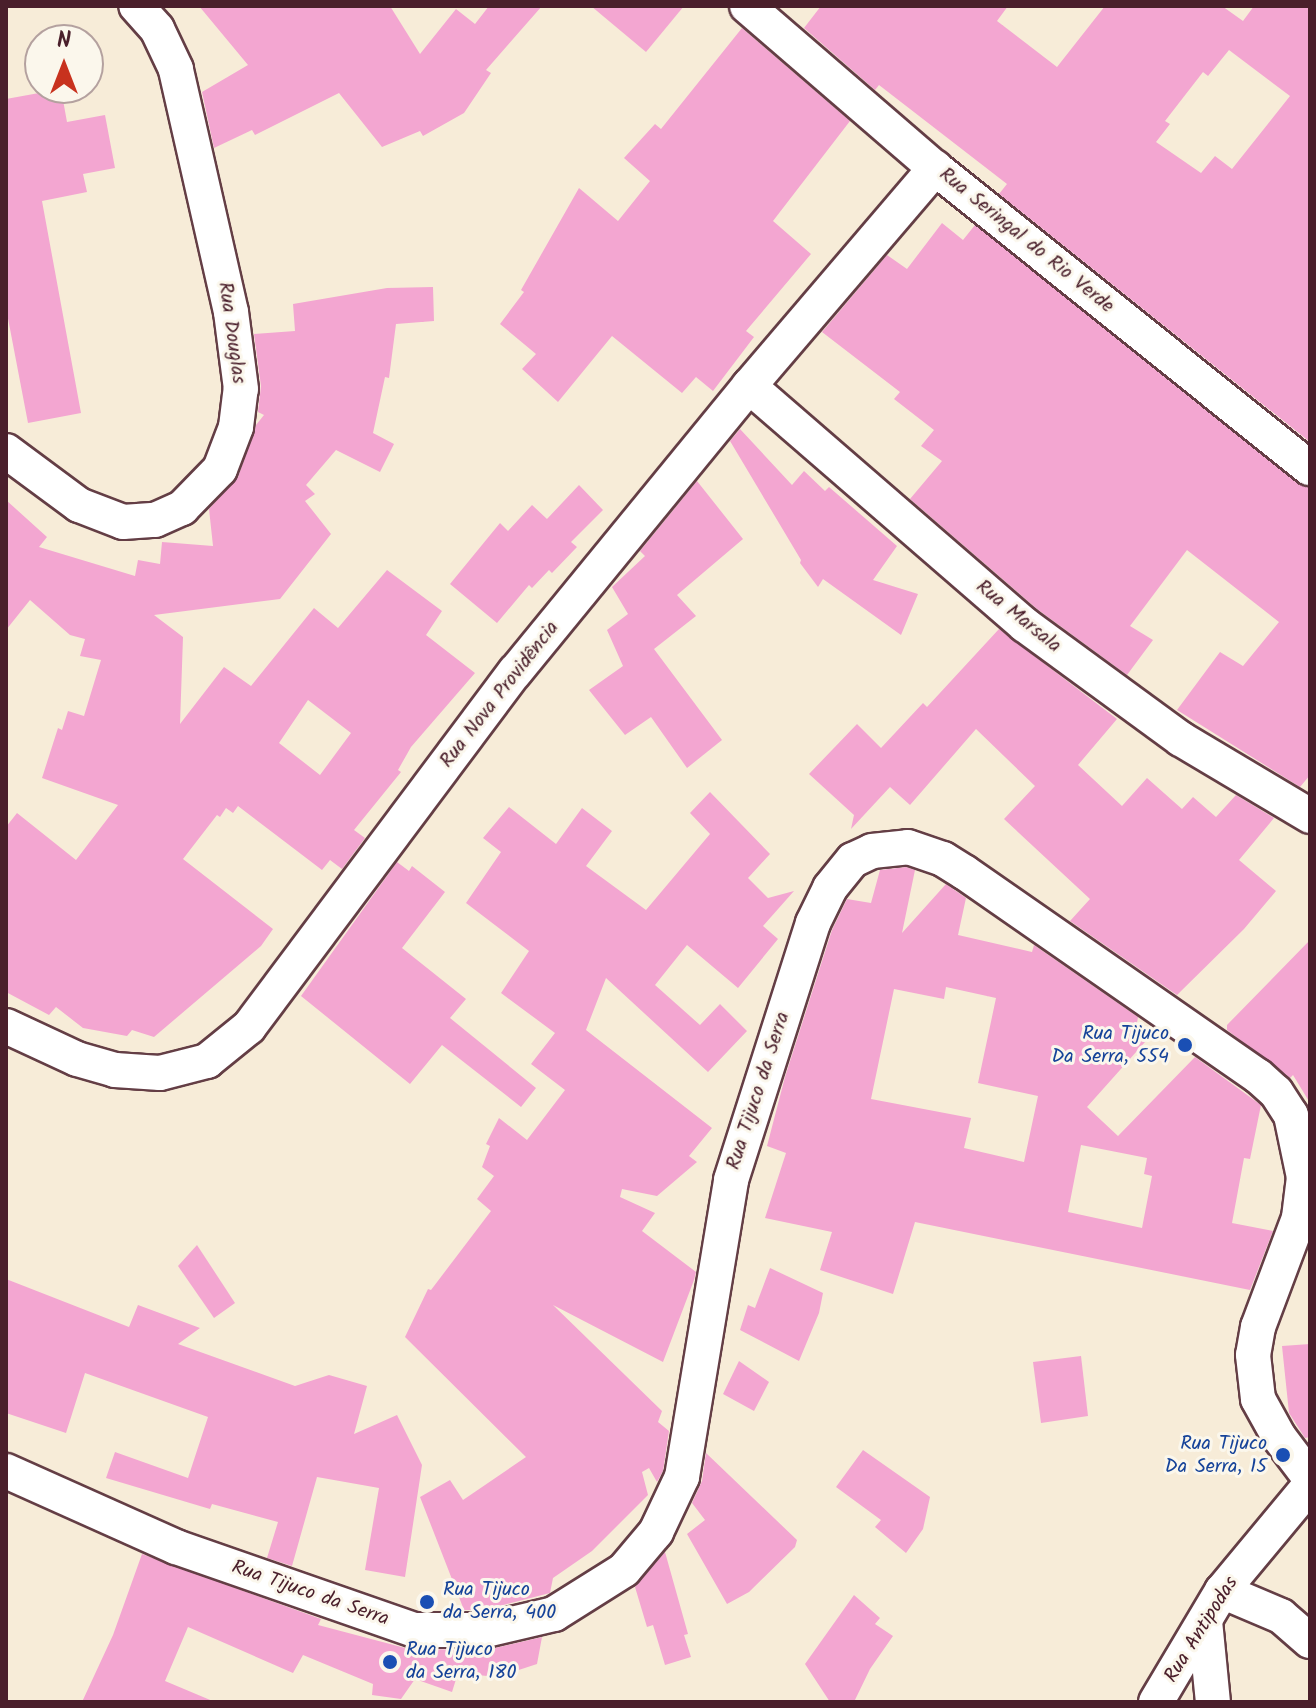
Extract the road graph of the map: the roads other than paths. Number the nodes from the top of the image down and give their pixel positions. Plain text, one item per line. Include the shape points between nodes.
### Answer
1 (136, 6) edge
2 (747, 6) edge
3 (935, 168) junction
4 (749, 386) junction
5 (6, 451) edge
6 (1310, 468) edge
7 (1310, 816) edge
8 (6, 1026) edge
9 (6, 1471) edge
10 (1310, 1478) edge
11 (1310, 1485) edge
12 (1222, 1591) junction
13 (1205, 1621) junction
14 (1310, 1641) edge
15 (1156, 1702) edge
16 (1213, 1702) edge

1 - 5 street, Rua Douglas via 157,29 176,69 231,312 241,389 236,427 220,469 182,508 155,520 123,522 79,505
2 - 3 street, Rua Seringal do Rio Verde
3 - 4 street, Rua Nova Providência
3 - 6 street, Rua Seringal do Rio Verde
4 - 7 street, Rua Marsala via 1025,625 1181,739
4 - 8 street, Rua Nova Providência via 515,672 249,1027 207,1061 160,1073 115,1070 77,1059
9 - 10 street, Rua Tijuco da Serra via 176,1547 415,1630 486,1630 554,1614 624,1570 656,1532 682,1477 731,1180 813,923 830,888 853,860 872,851 908,847 964,872 1258,1076 1283,1103 1299,1144 1304,1177 1299,1218 1258,1327 1253,1355 1258,1399
11 - 12 street, Rua Antipodas
12 - 13 street, Rua Antipodas
12 - 14 street via 1281,1616
13 - 15 street, Rua Antipodas
13 - 16 street

